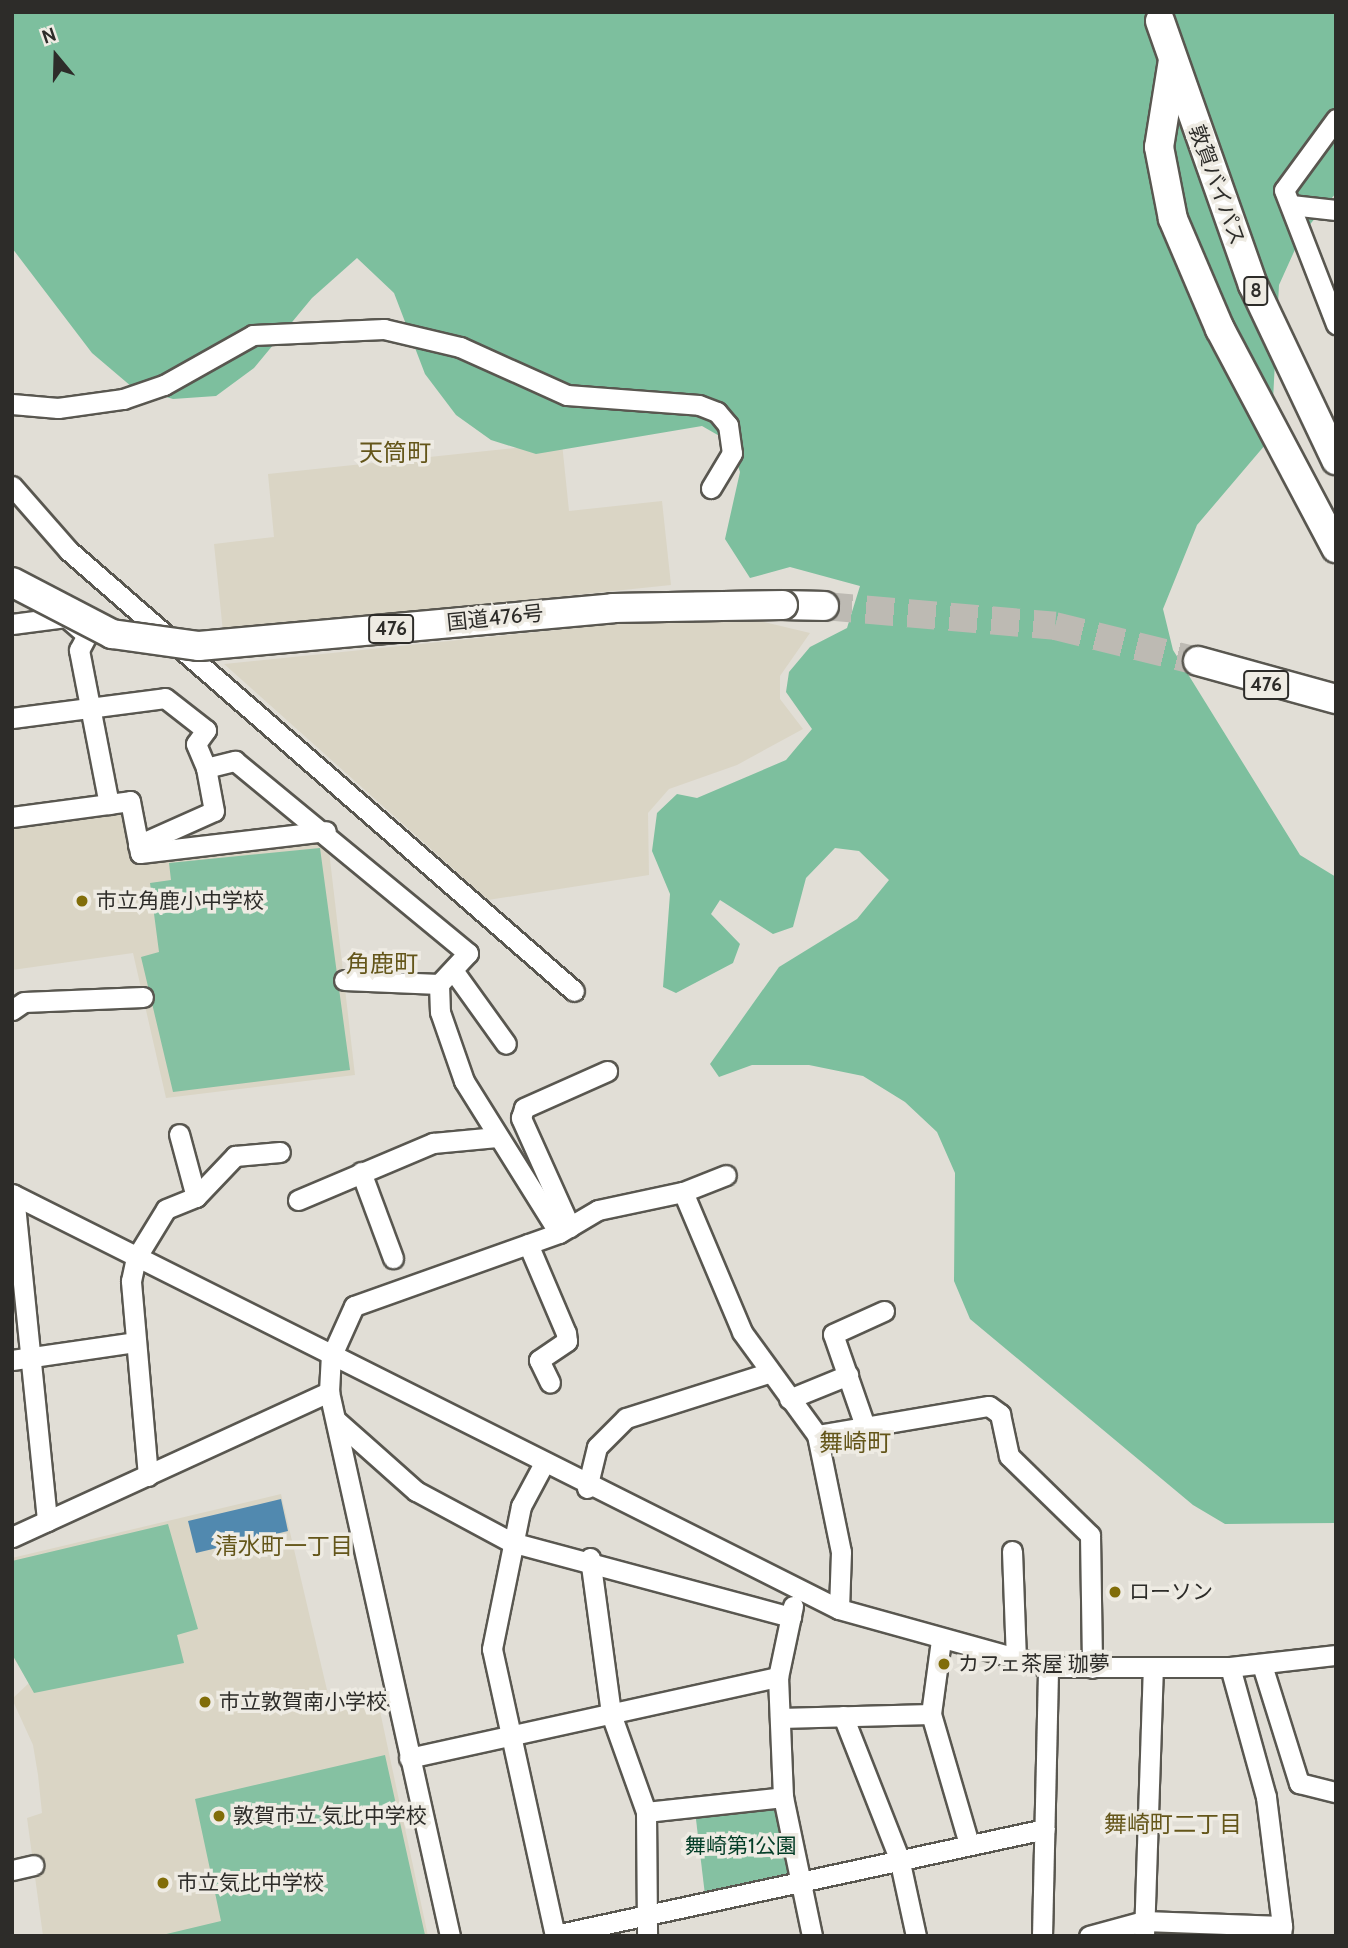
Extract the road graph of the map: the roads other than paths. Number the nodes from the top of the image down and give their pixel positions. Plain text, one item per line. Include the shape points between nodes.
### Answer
1 (1160, 21) dead end
2 (1174, 60) junction
3 (1195, 114) junction
4 (1333, 126) edge
5 (1291, 205) junction
6 (1336, 210) edge
7 (1328, 286) edge
8 (1336, 324) edge
9 (12, 404) edge
10 (1336, 421) edge
11 (1336, 460) edge
12 (12, 486) edge
13 (711, 488) dead end
14 (1336, 548) edge
15 (12, 582) edge
16 (824, 606) tunnel mouth
17 (12, 624) edge
18 (1198, 662) tunnel mouth
19 (1336, 699) edge
20 (88, 708) junction
21 (12, 718) edge
22 (206, 768) junction
23 (109, 804) junction
24 (12, 817) edge
25 (326, 831) junction
26 (138, 845) junction
27 (447, 978) junction
28 (344, 980) dead end
29 (574, 991) dead end
30 (143, 997) dead end
31 (12, 1010) edge
32 (506, 1044) dead end
33 (607, 1071) dead end
34 (179, 1134) dead end
35 (497, 1137) junction
36 (280, 1152) dead end
37 (360, 1172) junction
38 (726, 1175) dead end
39 (683, 1192) junction
40 (13, 1195) edge
41 (196, 1197) junction
42 (298, 1200) dead end
43 (564, 1230) junction
44 (528, 1244) junction
45 (136, 1258) junction
46 (393, 1258) dead end
47 (884, 1311) dead end
48 (135, 1342) junction
49 (331, 1357) junction
50 (21, 1359) edge
51 (768, 1373) junction
52 (848, 1376) junction
53 (550, 1383) dead end
54 (328, 1392) junction
55 (789, 1399) junction
56 (336, 1420) junction
57 (865, 1426) junction
58 (817, 1435) junction
59 (543, 1465) junction
60 (148, 1476) junction
61 (587, 1488) junction
62 (47, 1521) junction
63 (12, 1537) edge
64 (511, 1542) junction
65 (1012, 1551) dead end
66 (590, 1558) junction
67 (796, 1592) junction
68 (839, 1609) junction
69 (791, 1617) junction
70 (941, 1640) junction
71 (1336, 1655) edge
72 (1016, 1659) junction
73 (1262, 1665) junction
74 (1048, 1667) junction
75 (1230, 1667) junction
76 (1092, 1668) junction
77 (1153, 1669) junction
78 (778, 1677) junction
79 (611, 1714) junction
80 (931, 1714) junction
81 (843, 1716) junction
82 (780, 1718) junction
83 (512, 1736) junction
84 (408, 1758) junction
85 (1336, 1792) edge
86 (783, 1797) junction
87 (646, 1812) junction
88 (1045, 1829) junction
89 (969, 1844) junction
90 (899, 1858) junction
91 (33, 1866) dead end
92 (12, 1870) edge
93 (800, 1882) junction
94 (646, 1916) junction
95 (1144, 1928) edge
96 (1282, 1931) edge
97 (555, 1935) edge
98 (450, 1936) edge
99 (647, 1936) edge
100 (813, 1936) edge
101 (916, 1936) edge
102 (1042, 1936) edge
103 (1089, 1936) edge

1 - 2 highway, 敦賀バイパス / 8
2 - 3 highway, 敦賀バイパス / 8
2 - 14 highway via 1159,147 1164,189 1220,329
3 - 10 highway
3 - 11 highway, 敦賀バイパス / 8 via 1253,285
4 - 5 street via 1284,190
5 - 6 street
5 - 7 street
7 - 8 street
9 - 13 street via 58,408 123,399 164,385 253,335 384,329 460,347 567,395 699,405 717,412 728,425 732,453
12 - 29 street via 68,550
15 - 16 highway, 国道476号 / 476, bridge via 113,634 199,646 613,608
17 - 20 street via 66,617 87,635 79,650
18 - 19 highway, 476
20 - 21 street
20 - 22 street via 165,698 206,730 196,744
20 - 23 street
22 - 25 street via 235,761
22 - 26 street via 214,811
23 - 24 street
23 - 26 street via 130,801
25 - 26 street via 140,853
25 - 27 street via 468,953
27 - 28 street
27 - 32 street
27 - 35 street via 451,1047
30 - 31 street via 24,1002
33 - 43 street via 524,1108 521,1118
34 - 41 street
35 - 37 street via 433,1143
35 - 43 street via 508,1144
36 - 41 street via 235,1156
37 - 42 street
37 - 46 street
38 - 39 street
39 - 43 street via 598,1210
39 - 51 street via 742,1332
40 - 45 street
40 - 50 street
41 - 45 street via 166,1209
43 - 44 street
44 - 49 street via 354,1306
44 - 53 street via 566,1333 567,1341 539,1360
45 - 48 street via 131,1281
45 - 49 street
47 - 52 street via 833,1334
48 - 50 street
48 - 60 street
49 - 54 street
49 - 59 street
50 - 62 street
51 - 55 street
51 - 61 street via 626,1418 597,1447
52 - 55 street
52 - 57 street
54 - 56 street
54 - 60 street
55 - 58 street
56 - 64 street via 416,1491
56 - 84 street
57 - 58 street
57 - 76 street via 989,1406 1000,1415 1009,1456 1090,1535
58 - 68 street via 841,1552
59 - 61 street
59 - 64 street via 521,1506
60 - 62 street
61 - 67 street
62 - 63 street
64 - 66 street
64 - 83 street via 492,1649
65 - 72 street
66 - 69 street via 730,1605
66 - 79 street
67 - 68 street
67 - 69 street
68 - 70 street
69 - 78 street
70 - 72 street
70 - 80 street
71 - 73 street
72 - 74 street
73 - 75 street
73 - 85 street via 1299,1783
74 - 76 street
74 - 88 street
75 - 77 street
75 - 96 street via 1266,1797
76 - 77 street
77 - 95 street
78 - 79 street
78 - 82 street
79 - 83 street
79 - 87 street
80 - 81 street
80 - 89 street
81 - 82 street
81 - 90 street
82 - 86 street
83 - 84 street
83 - 97 street
84 - 98 street
86 - 87 street
86 - 93 street
87 - 94 street
88 - 89 street
88 - 102 street
89 - 90 street
90 - 93 street
90 - 101 street
91 - 92 street
93 - 94 street
93 - 100 street
94 - 97 street
94 - 99 street
95 - 96 street
95 - 103 street

